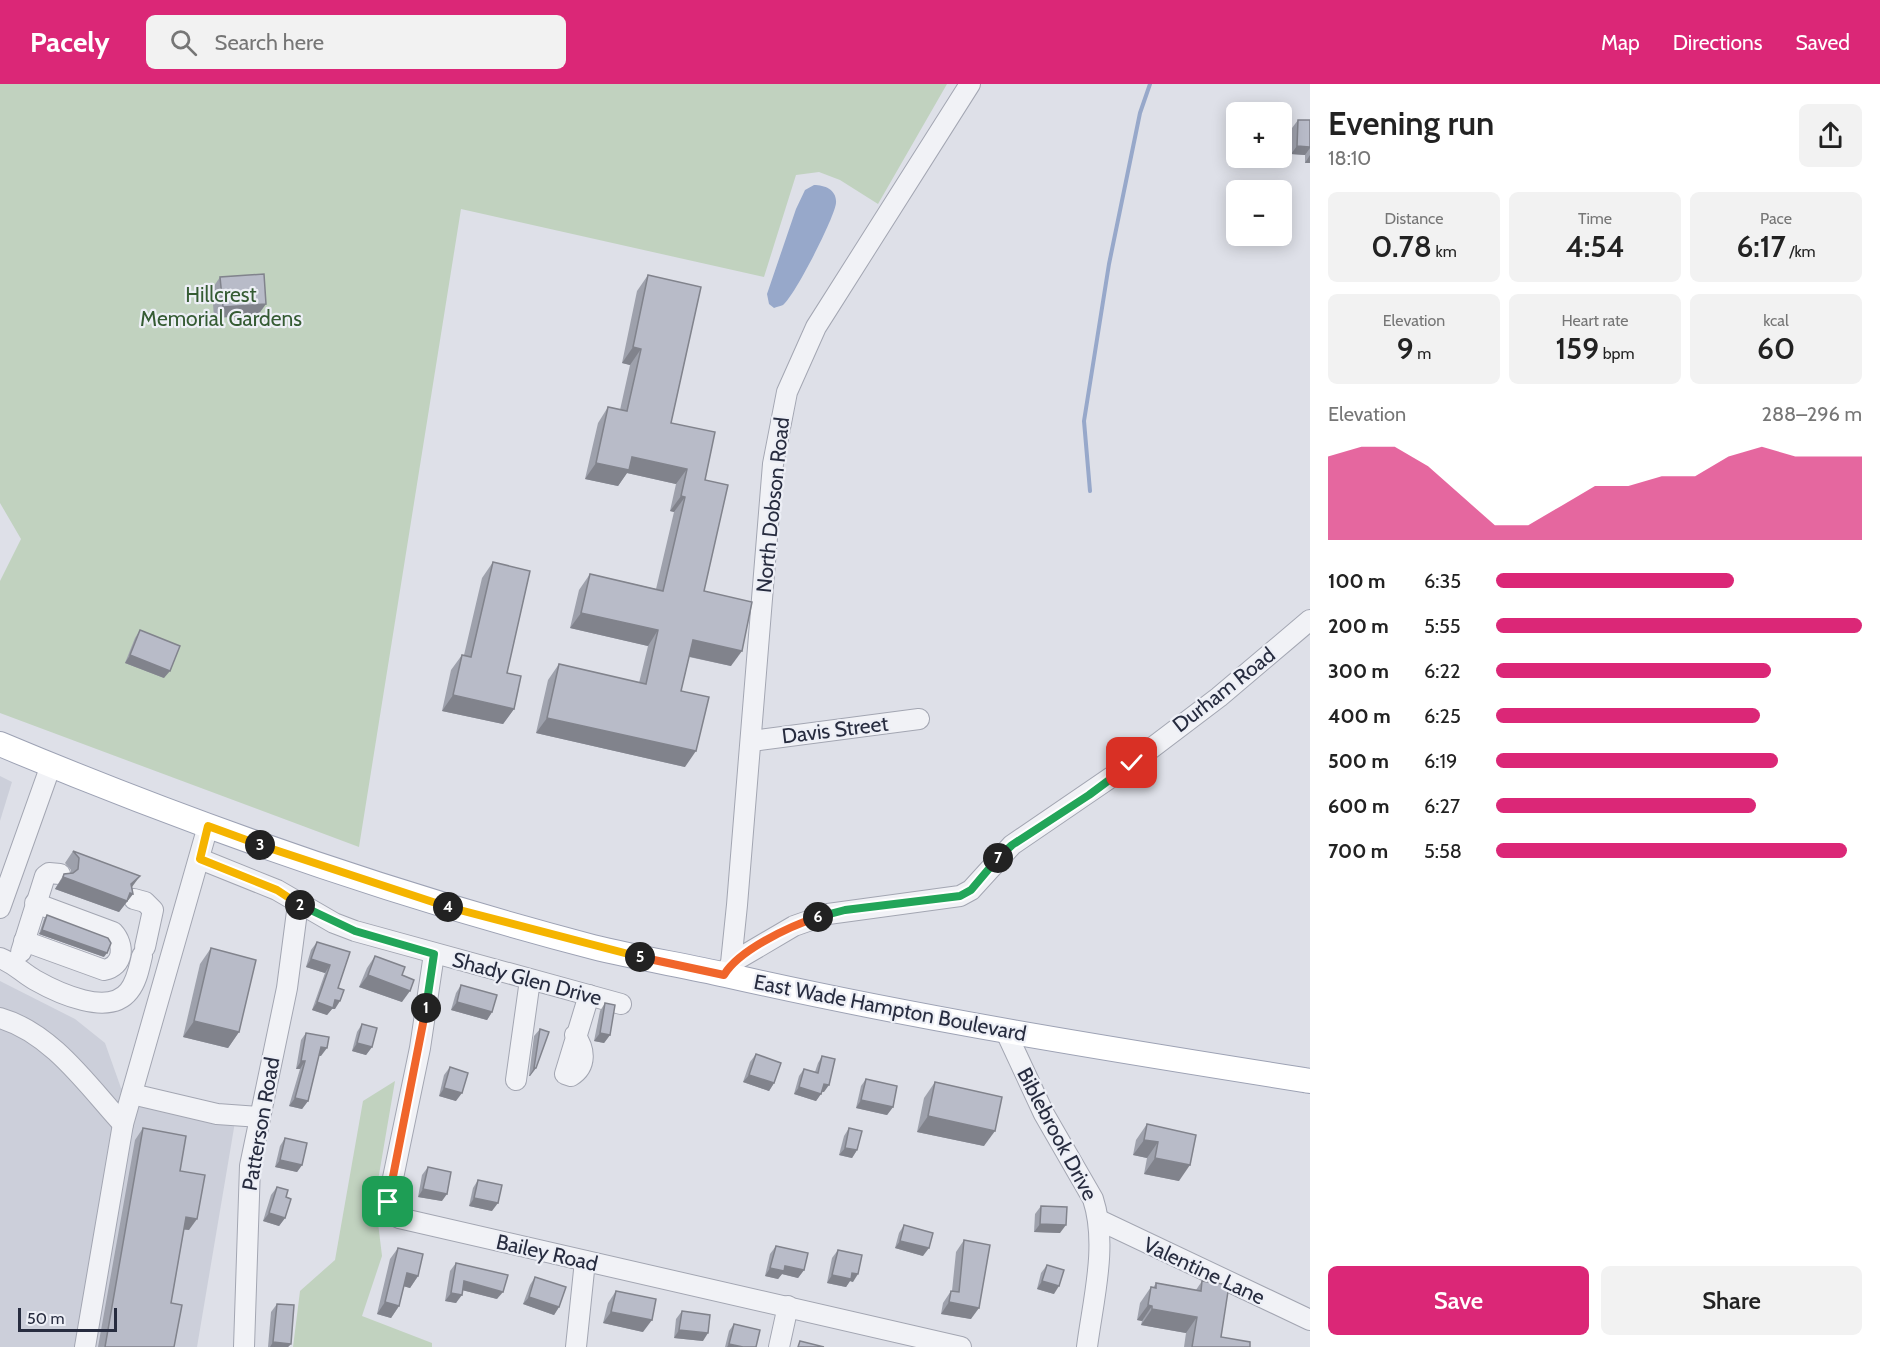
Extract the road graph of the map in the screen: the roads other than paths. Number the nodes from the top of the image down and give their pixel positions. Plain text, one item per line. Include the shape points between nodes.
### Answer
1 (970, 84) edge
2 (1310, 620) edge
3 (919, 719) dead end
4 (752, 741) junction
5 (0, 744) edge
6 (51, 765) junction
7 (208, 826) junction
8 (200, 859) junction
9 (60, 873) dead end
10 (134, 899) edge
11 (35, 903) junction
12 (298, 904) junction
13 (0, 908) edge
14 (152, 920) junction
15 (180, 928) junction
16 (24, 940) junction
17 (434, 954) junction
18 (9, 961) edge
19 (728, 969) junction
20 (530, 980) junction
21 (589, 995) junction
22 (621, 1004) dead end
23 (0, 1018) edge
24 (1005, 1030) junction
25 (575, 1035) dead end
26 (1096, 1047) junction
27 (516, 1080) dead end
28 (1310, 1081) edge
29 (132, 1094) junction
30 (1310, 1096) edge
31 (260, 1117) junction
32 (123, 1124) junction
33 (1099, 1220) junction
34 (585, 1261) junction
35 (788, 1306) junction
36 (1310, 1320) edge
37 (1084, 1345) edge
38 (85, 1347) edge
39 (244, 1347) edge
40 (576, 1347) edge
41 (779, 1347) edge
42 (961, 1347) edge

1 - 4 street, North Dobson Road via 816,327 787,392 773,464
2 - 19 street, Durham Road via 1219,697 1124,769 1012,845 971,890 960,896 828,914 794,926
3 - 4 street, Davis Street
4 - 19 street, North Dobson Road
5 - 6 main road, East Wade Hampton Boulevard
6 - 7 main road, East Wade Hampton Boulevard
6 - 13 street
7 - 8 street
7 - 19 main road, East Wade Hampton Boulevard via 449,908 598,948
8 - 12 street, Shady Glen Drive via 277,890
8 - 15 street
9 - 11 street via 45,876
10 - 14 street via 151,907
11 - 16 street
11 - 16 street via 113,932 121,942 121,956 110,969 104,970
12 - 17 street, Shady Glen Drive via 355,931
12 - 31 street, Patterson Road via 287,988
14 - 15 street
14 - 18 street via 129,991 117,1002 94,1004 75,997 34,979
15 - 29 street
16 - 18 street
17 - 20 street, Shady Glen Drive
17 - 34 street, Bailey Road via 390,1208 405,1220
19 - 24 main road, East Wade Hampton Boulevard via 799,992
20 - 21 street, Shady Glen Drive
20 - 27 street
21 - 22 street, Shady Glen Drive
21 - 25 street
23 - 32 street via 32,1032 54,1050
24 - 26 main road, East Wade Hampton Boulevard
24 - 33 street, Biblebrook Drive via 1044,1114 1093,1199
26 - 28 main road, East Wade Hampton Boulevard
26 - 30 main road, East Wade Hampton Boulevard
29 - 31 street via 217,1114
29 - 32 street
31 - 39 street, Patterson Road via 250,1166
32 - 38 street
33 - 36 street, Valentine Lane
33 - 37 street, Biblebrook Drive
34 - 35 street, Bailey Road
34 - 40 street
35 - 41 street
35 - 42 street, Bailey Road

